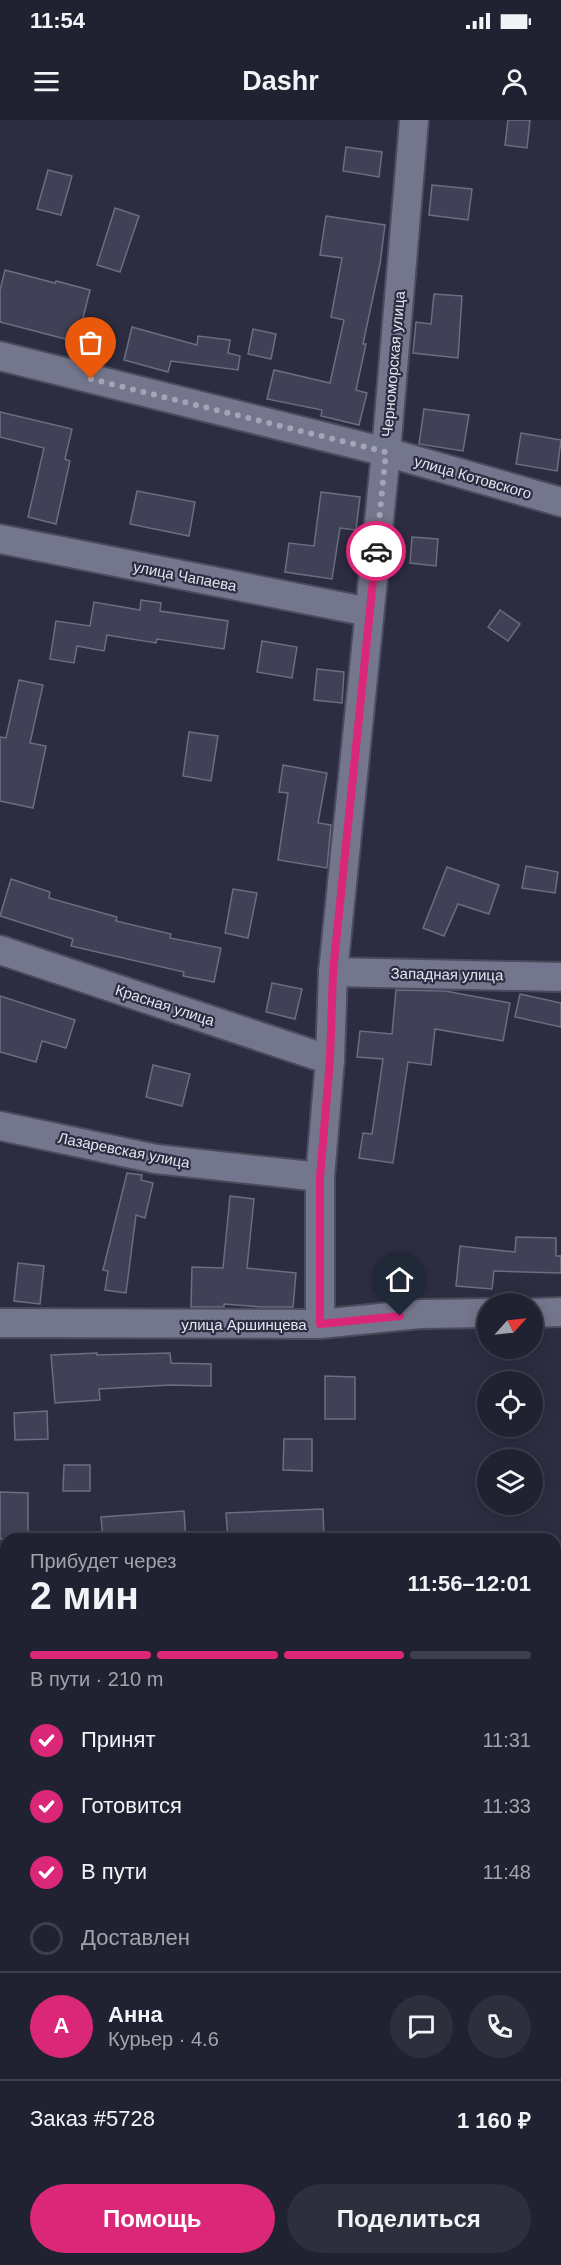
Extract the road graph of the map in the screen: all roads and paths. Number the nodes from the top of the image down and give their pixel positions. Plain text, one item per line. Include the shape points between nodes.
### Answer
1 (414, 120) edge
2 (0, 356) edge
3 (386, 452) junction
4 (561, 502) edge
5 (0, 539) edge
6 (369, 612) junction
7 (0, 950) edge
8 (333, 972) junction
9 (561, 977) edge
10 (330, 1060) junction
11 (0, 1126) edge
12 (320, 1177) junction
13 (561, 1312) edge
14 (477, 1313) edge
15 (543, 1313) edge
16 (0, 1323) edge
17 (320, 1324) junction

1 - 3 street, Черноморская улица
2 - 3 street, улица Котовского
3 - 4 street, улица Котовского
3 - 6 street, Черноморская улица
5 - 6 street, улица Чапаева
6 - 8 street, Черноморская улица
7 - 10 street, Красная улица
8 - 9 street, Западная улица
8 - 10 street, Черноморская улица
10 - 12 street, Черноморская улица
11 - 12 street, Лазаревская улица via 156,1159
12 - 17 street, Черноморская улица
13 - 15 street
14 - 17 street, улица Аршинцева via 420,1314
16 - 17 street, улица Аршинцева

